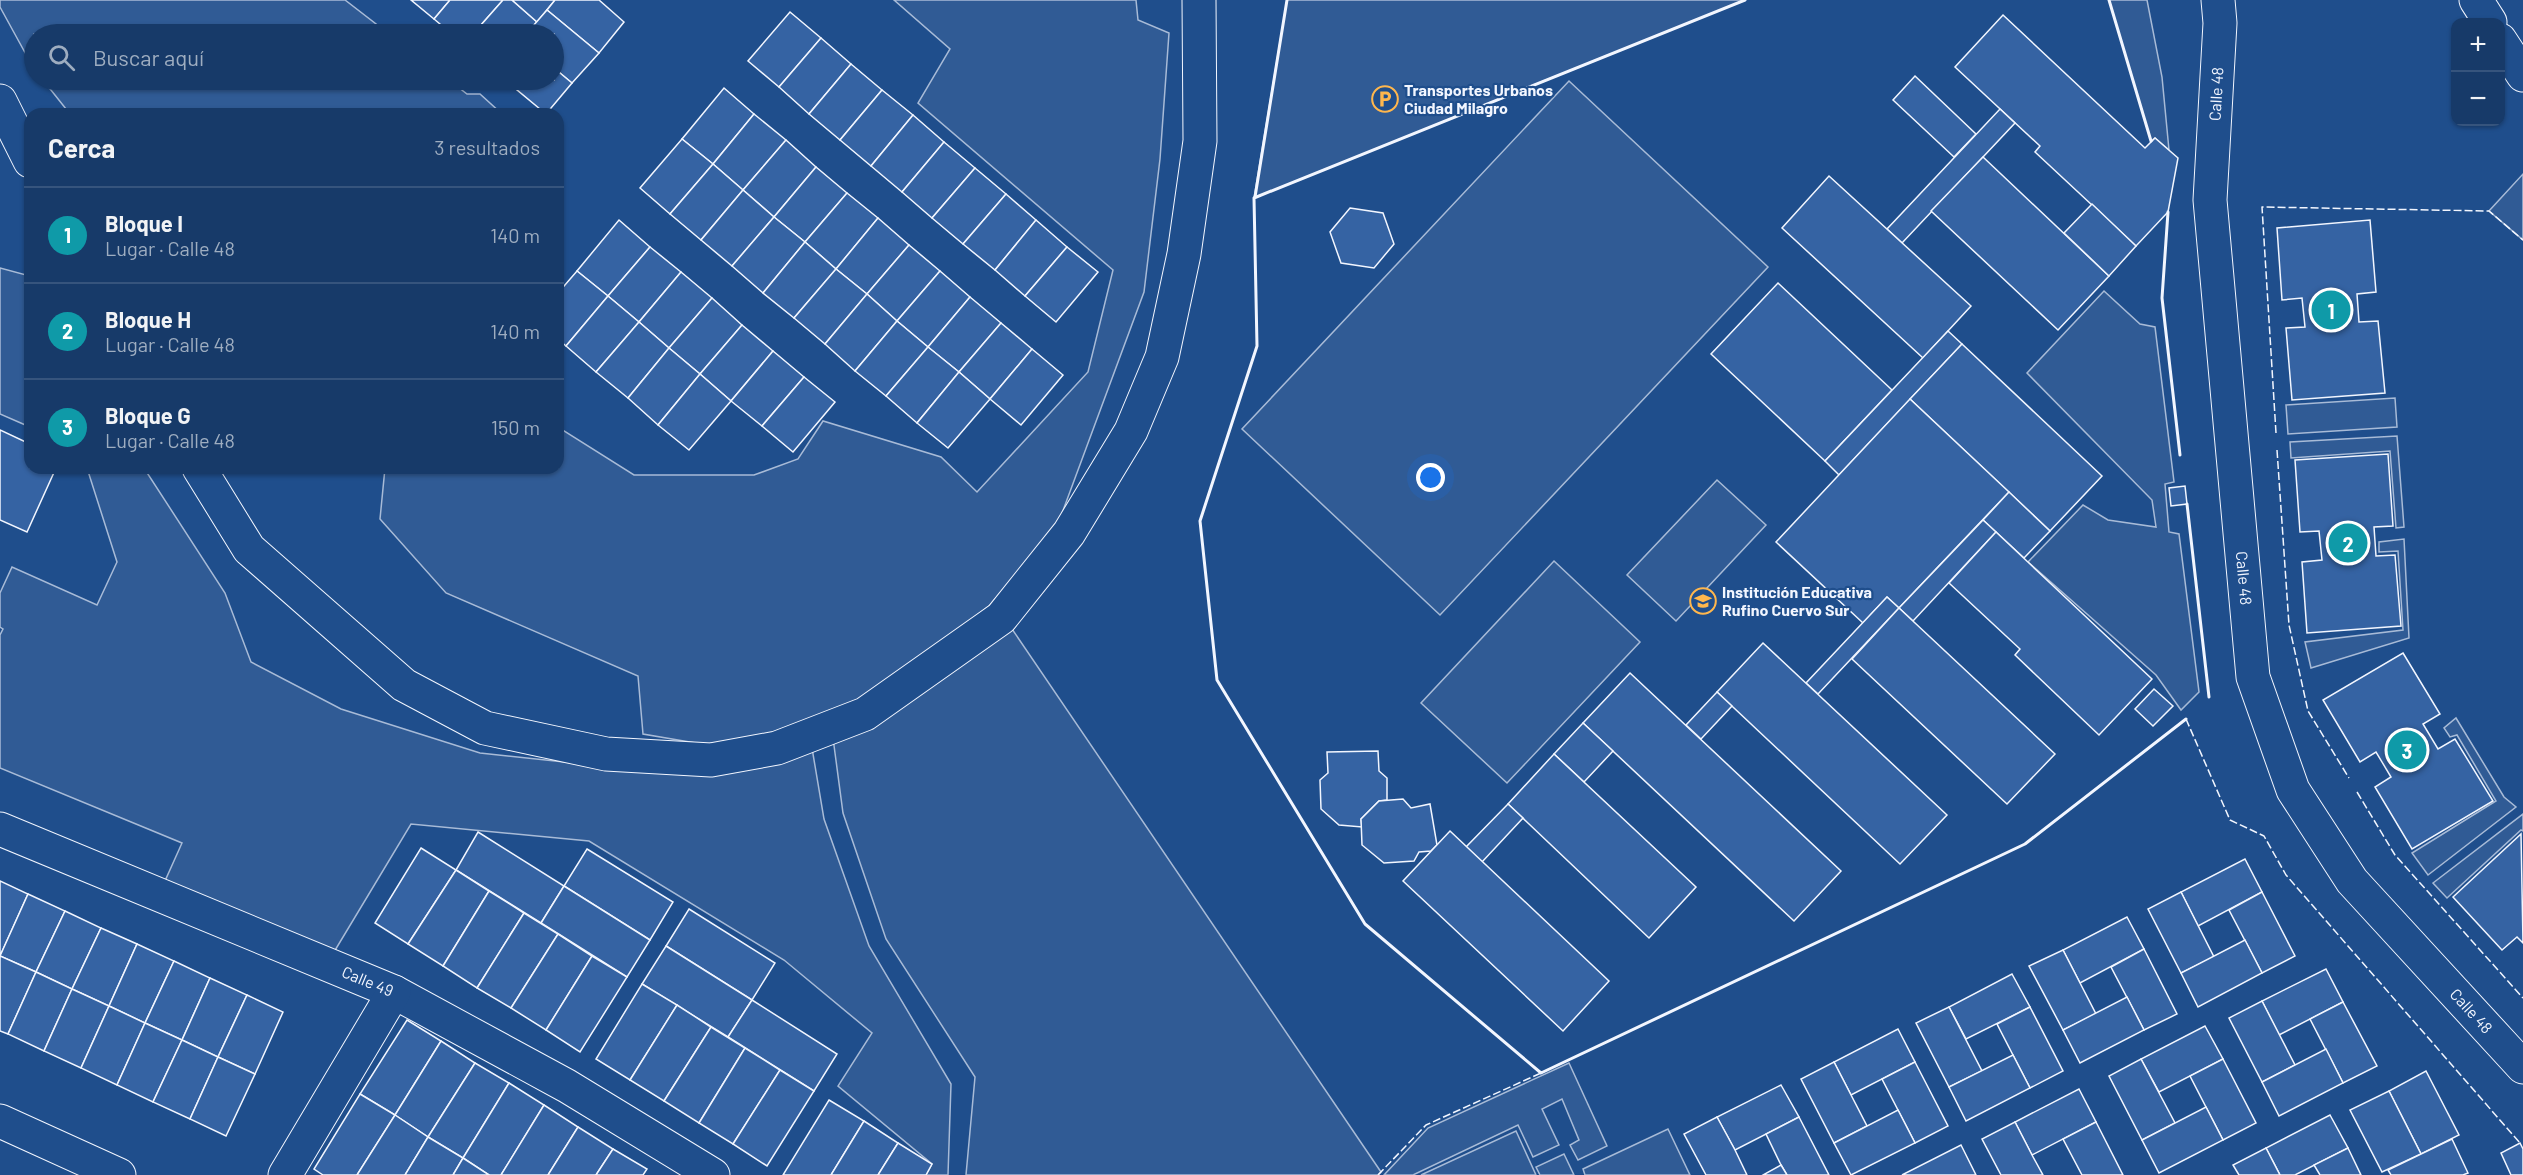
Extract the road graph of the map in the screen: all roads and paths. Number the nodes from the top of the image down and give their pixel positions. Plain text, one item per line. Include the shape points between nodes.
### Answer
1 (1199, 0) edge
2 (2476, 0) edge
3 (2222, 8) edge
4 (2487, 18) edge
5 (2505, 48) edge
6 (2523, 75) edge
7 (0, 101) edge
8 (24, 149) edge
9 (203, 474) edge
10 (0, 829) edge
11 (394, 992) junction
12 (2523, 1067) edge
13 (0, 1121) edge
14 (119, 1175) edge
15 (285, 1175) edge
16 (713, 1175) edge

1 - 9 street via 1200,141 1184,254 1162,357 1131,431 1069,533 1001,618 865,714 777,748 711,760 606,753 485,728 404,685 249,549
2 - 4 street
3 - 12 street, Calle 48 via 2211,200 2253,677 2293,790 2352,881
5 - 6 street
7 - 8 street
10 - 11 street, Calle 49
11 - 15 street
11 - 16 street, Calle 49 via 567,1086
13 - 14 street

